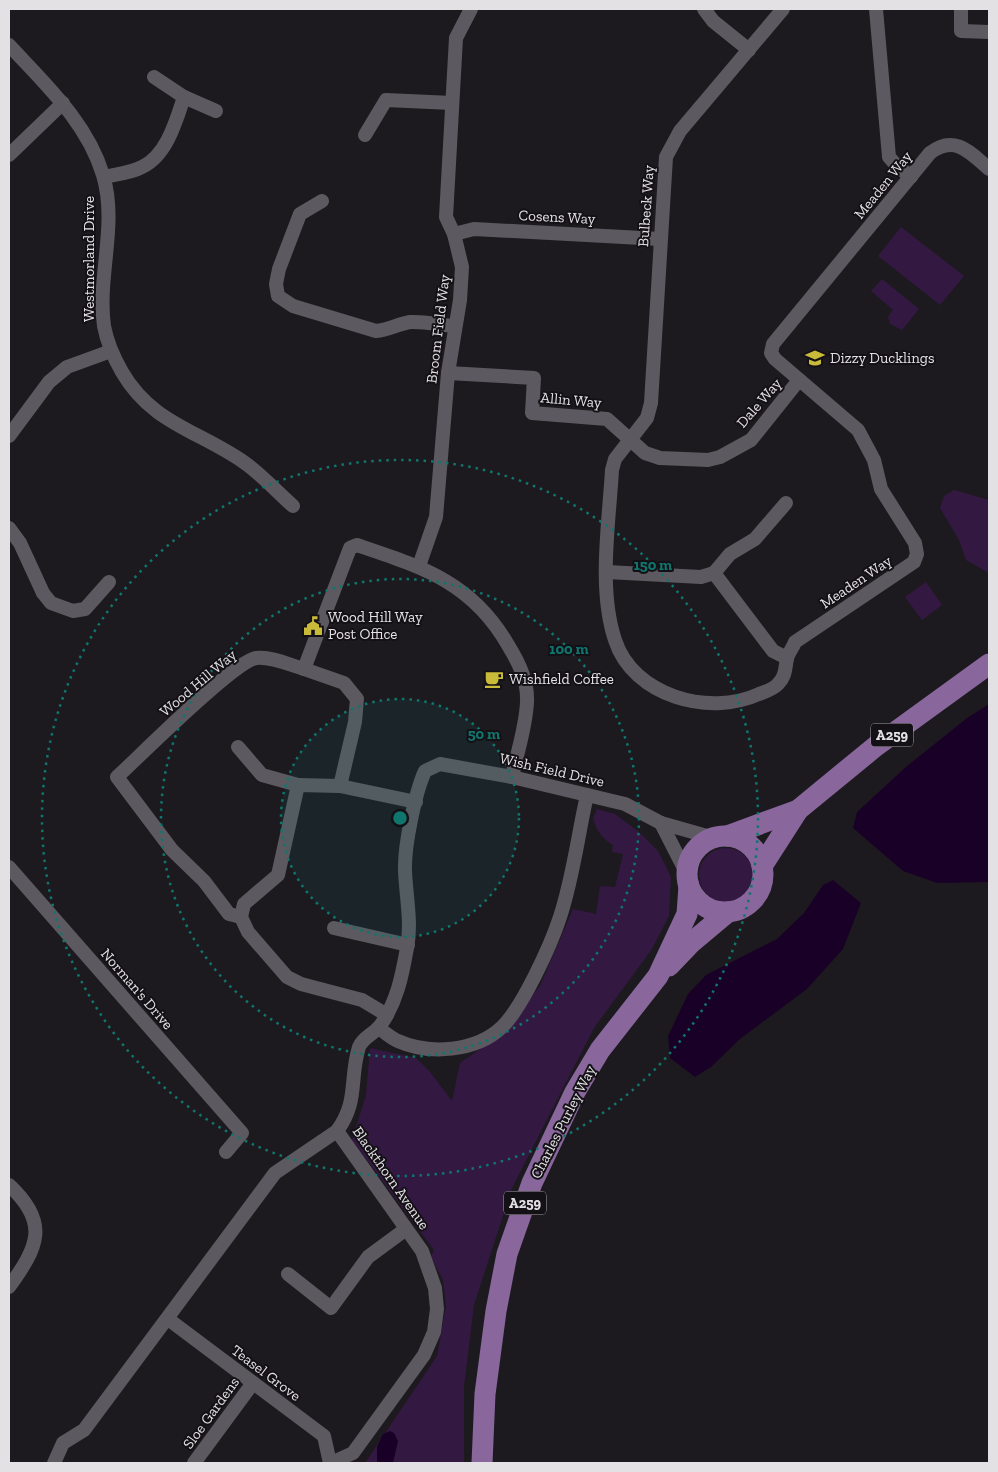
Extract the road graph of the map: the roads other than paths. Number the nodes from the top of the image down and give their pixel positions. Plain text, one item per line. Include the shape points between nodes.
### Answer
1 (471, 9) edge
2 (704, 9) edge
3 (783, 9) edge
4 (876, 9) edge
5 (961, 9) edge
6 (989, 32) edge
7 (9, 45) edge
8 (749, 50) junction
9 (154, 77) dead end
10 (184, 97) junction
11 (62, 103) junction
12 (452, 103) junction
13 (216, 111) dead end
14 (365, 135) dead end
15 (9, 155) edge
16 (987, 163) edge
17 (104, 177) junction
18 (912, 177) junction
19 (322, 201) dead end
20 (454, 234) junction
21 (660, 239) junction
22 (454, 326) junction
23 (112, 351) junction
24 (448, 373) junction
25 (799, 380) junction
26 (9, 436) edge
27 (629, 440) junction
28 (786, 503) dead end
29 (293, 506) dead end
30 (9, 528) edge
31 (419, 566) junction
32 (607, 572) junction
33 (714, 573) junction
34 (109, 582) dead end
35 (787, 658) junction
36 (989, 664) edge
37 (304, 669) junction
38 (238, 748) dead end
39 (512, 777) junction
40 (298, 785) junction
41 (340, 786) junction
42 (587, 795) junction
43 (416, 802) junction
44 (798, 810) junction
45 (661, 823) junction
46 (721, 837) junction
47 (762, 866) junction
48 (9, 867) edge
49 (688, 880) junction
50 (728, 912) junction
51 (241, 917) junction
52 (334, 928) dead end
53 (408, 944) junction
54 (658, 976) junction
55 (387, 1015) junction
56 (378, 1028) junction
57 (337, 1131) junction
58 (226, 1152) dead end
59 (9, 1185) edge
60 (406, 1229) junction
61 (288, 1274) dead end
62 (9, 1287) edge
63 (168, 1319) junction
64 (253, 1383) junction
65 (54, 1463) edge
66 (194, 1463) edge
67 (330, 1463) edge
68 (482, 1463) edge

1 - 12 street, Broom Field Way via 456,38
2 - 8 street via 713,21
3 - 8 street, Bulbeck Way
4 - 18 street via 890,157
5 - 6 street via 961,31
7 - 11 street, Westmorland Drive
8 - 21 street, Bulbeck Way via 670,147 666,157
9 - 10 street
10 - 13 street
10 - 17 street via 173,129 157,156 141,168
11 - 15 street
11 - 17 street, Westmorland Drive via 95,153
12 - 14 street via 386,100
12 - 20 street, Broom Field Way via 446,217
16 - 18 street, Meaden Way via 952,144 941,144
17 - 23 street, Westmorland Drive via 108,211 104,326
18 - 25 street, Meaden Way via 773,344 771,353 775,359
19 - 22 street via 300,214 292,232 276,284 278,296 283,301 376,331 412,322
20 - 21 street, Cosens Way via 474,229
20 - 22 street, Broom Field Way via 462,268
21 - 27 street, Bulbeck Way via 651,403 647,418
22 - 24 street, Broom Field Way
23 - 26 street via 67,367 49,382
23 - 29 street, Westmorland Drive via 141,399 165,418 246,463
24 - 27 street, Allin Way via 534,378 532,413 607,419
24 - 31 street, Broom Field Way via 436,517
25 - 27 street, Dale Way via 751,440 720,457 708,460 660,458
25 - 35 street, Meaden Way via 858,430 874,460 881,489 915,542 917,554 914,562 902,571 795,642
27 - 32 street, Meaden Way via 615,459 612,470
28 - 33 street via 755,539 730,554
30 - 34 street via 51,603 73,611 85,609
31 - 37 street via 357,545 350,548
31 - 39 street via 457,587 484,610 518,662 525,681 527,702
32 - 33 street via 701,577
32 - 35 street, Meaden Way via 607,596 615,642 638,675 653,686 683,700 709,704 750,698 778,684 786,673
33 - 35 street via 773,651
36 - 44 main road, A259 via 876,746
37 - 41 street, Wood Hill Way via 344,683 357,699
37 - 51 street, Wood Hill Way via 256,658 244,663 117,777 172,850 204,881 229,914
38 - 40 street via 262,775
39 - 42 street, Wish Field Drive
39 - 43 street, Wish Field Drive via 440,764 425,771
40 - 41 street
40 - 51 street via 278,874 244,904
41 - 43 street
42 - 45 street, Wish Field Drive via 632,807
42 - 56 street via 561,915 513,1015 500,1029 483,1039 451,1049 434,1049 398,1041
43 - 53 street, Wish Field Drive via 405,869
44 - 46 main road, A259
44 - 47 main road, A259
45 - 46 street, Wish Field Drive
45 - 49 street
46 - 47 main road via 739,839 749,845
46 - 49 main road via 704,843 695,851 689,862
47 - 50 main road via 759,891 746,905
48 - 58 street, Norman's Drive via 242,1133
49 - 50 main road via 695,897 704,906
49 - 54 main road, Charles Purley Way / A259 via 687,914
50 - 54 main road, Charles Purley Way / A259
51 - 55 street via 248,932 287,977 301,984 362,1000
52 - 53 street
53 - 55 street, Wish Field Drive via 396,998
54 - 68 main road, Charles Purley Way / A259 via 600,1050 575,1092 532,1183 507,1254 496,1311 485,1394
55 - 56 street, Wish Field Drive
56 - 57 street, Wish Field Drive via 362,1041 359,1048 354,1094
57 - 60 street, Blackthorn Avenue
57 - 63 street, Blackthorn Avenue via 275,1173
59 - 62 street via 29,1207 35,1231 31,1256
60 - 61 street via 368,1257 331,1308
60 - 67 street, Blackthorn Avenue via 422,1251 435,1288 434,1332 424,1355 354,1453
63 - 64 street, Teasel Grove
63 - 65 street, Blackthorn Avenue via 84,1430 63,1442
64 - 66 street, Sloe Gardens
64 - 67 street, Teasel Grove via 324,1436

